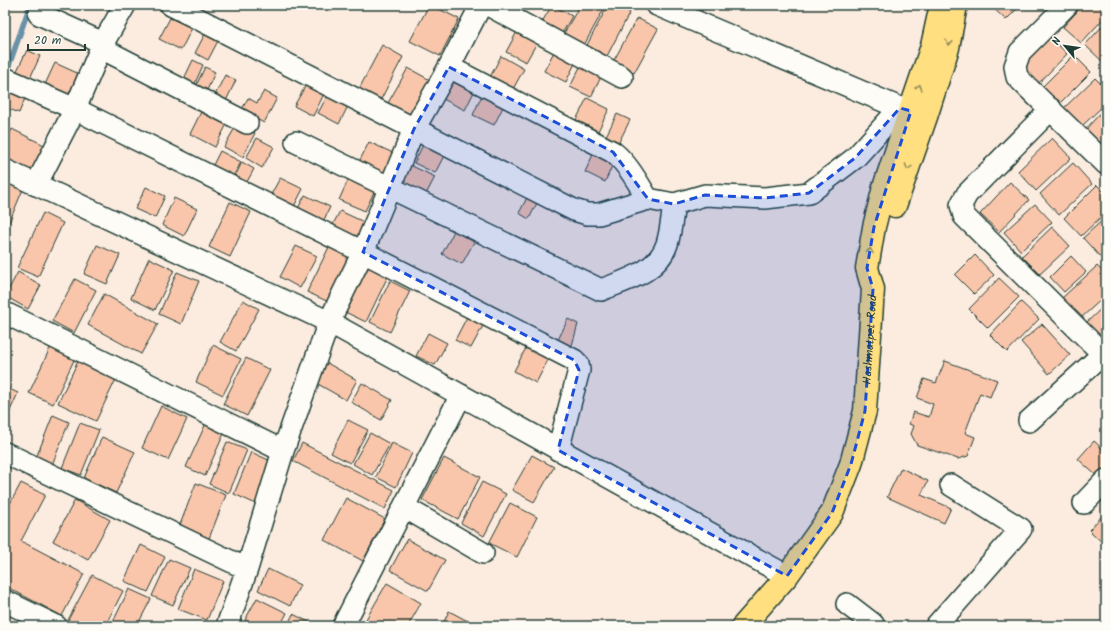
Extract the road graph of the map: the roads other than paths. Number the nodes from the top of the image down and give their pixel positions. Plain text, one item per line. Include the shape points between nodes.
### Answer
1 (125, 5) edge
2 (171, 5) edge
3 (481, 5) edge
4 (488, 5) edge
5 (657, 5) edge
6 (941, 5) edge
7 (956, 5) edge
8 (1067, 5) edge
9 (38, 14) dead end
10 (102, 45) junction
11 (448, 67) junction
12 (622, 77) dead end
13 (7, 78) dead end
14 (75, 109) junction
15 (1050, 109) junction
16 (912, 112) junction
17 (247, 123) dead end
18 (414, 129) junction
19 (296, 142) dead end
20 (1106, 164) edge
21 (5, 170) edge
22 (36, 185) junction
23 (390, 186) junction
24 (648, 199) junction
25 (674, 204) junction
26 (363, 252) junction
27 (5, 314) edge
28 (329, 322) junction
29 (1105, 356) edge
30 (461, 395) junction
31 (1029, 421) dead end
32 (558, 450) junction
33 (283, 451) junction
34 (5, 453) edge
35 (1106, 480) edge
36 (951, 485) dead end
37 (1084, 503) dead end
38 (404, 507) junction
39 (483, 553) dead end
40 (247, 569) junction
41 (787, 576) junction
42 (5, 601) edge
43 (847, 604) dead end
44 (346, 625) edge
45 (873, 625) edge
46 (56, 626) edge
47 (227, 626) edge
48 (743, 626) edge
49 (936, 626) edge

1 - 10 street
2 - 18 street
3 - 11 street
4 - 12 street
5 - 16 street
16 -> 6 main road via 932,46
7 -> 16 main road via 948,48
8 - 15 street via 1020,52 1015,66 1018,77
9 - 10 street
10 - 14 street
10 - 17 street
11 - 18 street
11 - 24 street via 613,152 626,166
13 - 14 street
14 - 22 street
14 - 26 street
15 - 20 street
15 - 29 street via 967,194 961,205 964,216
16 - 25 street via 809,193 765,198 705,195
16 - 41 main road, Hashmatpet Road via 882,271 873,289 865,411 851,464 832,513
18 - 23 street
18 - 24 street via 574,210 587,214 599,214
19 - 23 street
21 - 22 street
22 - 28 street
23 - 25 street via 601,290 643,273 656,263 667,245
23 - 26 street
24 - 25 street
26 - 28 street
26 - 32 street via 578,364 579,370
27 - 33 street
28 - 30 street
28 - 33 street
29 - 31 street
30 - 32 street
30 - 38 street
32 - 41 street
33 - 40 street
34 - 40 street
35 - 37 street
36 - 49 street via 1021,529
38 - 39 street
38 - 44 street
40 - 47 street
41 - 48 main road, Hashmatpet Road
42 - 46 street
43 - 45 street

